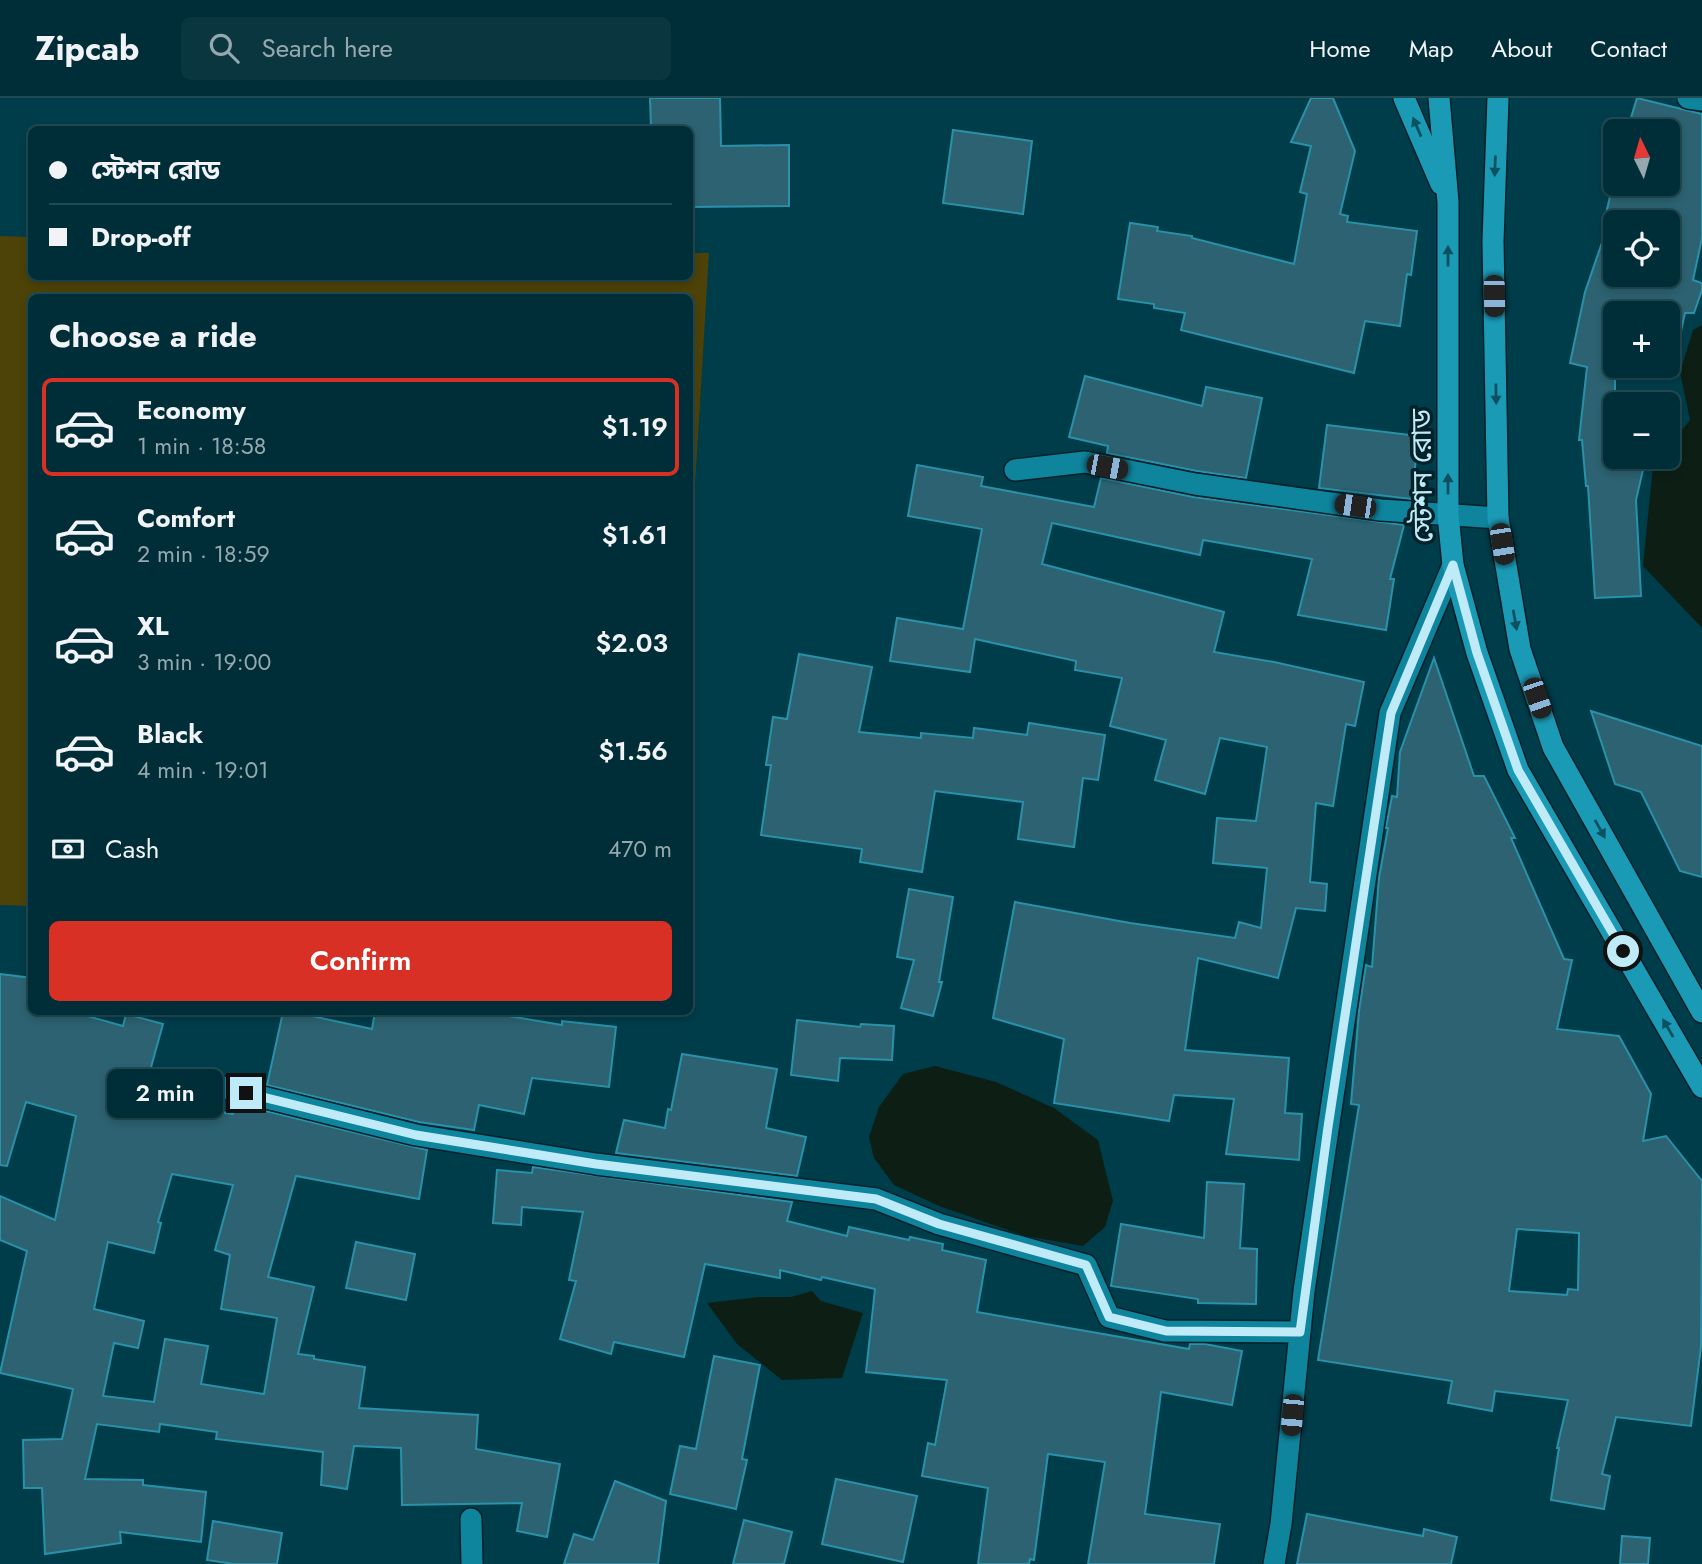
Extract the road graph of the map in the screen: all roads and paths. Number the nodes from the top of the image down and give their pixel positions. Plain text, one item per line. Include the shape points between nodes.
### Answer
1 (1404, 98) edge
2 (1439, 98) edge
3 (1498, 98) edge
4 (1688, 98) edge
5 (1702, 100) edge
6 (1448, 202) junction
7 (1014, 470) dead end
8 (1448, 515) junction
9 (1498, 518) junction
10 (1453, 565) junction
11 (1702, 1012) edge
12 (222, 1087) dead end
13 (1702, 1087) edge
14 (1300, 1332) junction
15 (471, 1519) dead end
16 (472, 1564) edge
17 (1274, 1564) edge

6 -> 1 main road
2 - 6 main road, স্টেশন রোড
3 -> 9 main road via 1493,241
4 - 5 street
8 -> 6 main road, স্টেশন রোড
7 - 8 street via 1085,462 1195,484
8 - 9 street
8 - 10 main road, স্টেশন রোড
9 -> 11 main road via 1520,649 1553,747
13 -> 10 main road, স্টেশন রোড via 1518,770 1477,653
10 - 14 street via 1391,713
12 - 14 street via 416,1135 596,1164 876,1199 939,1224 1086,1265 1109,1317 1166,1331
14 - 17 street
15 - 16 street

